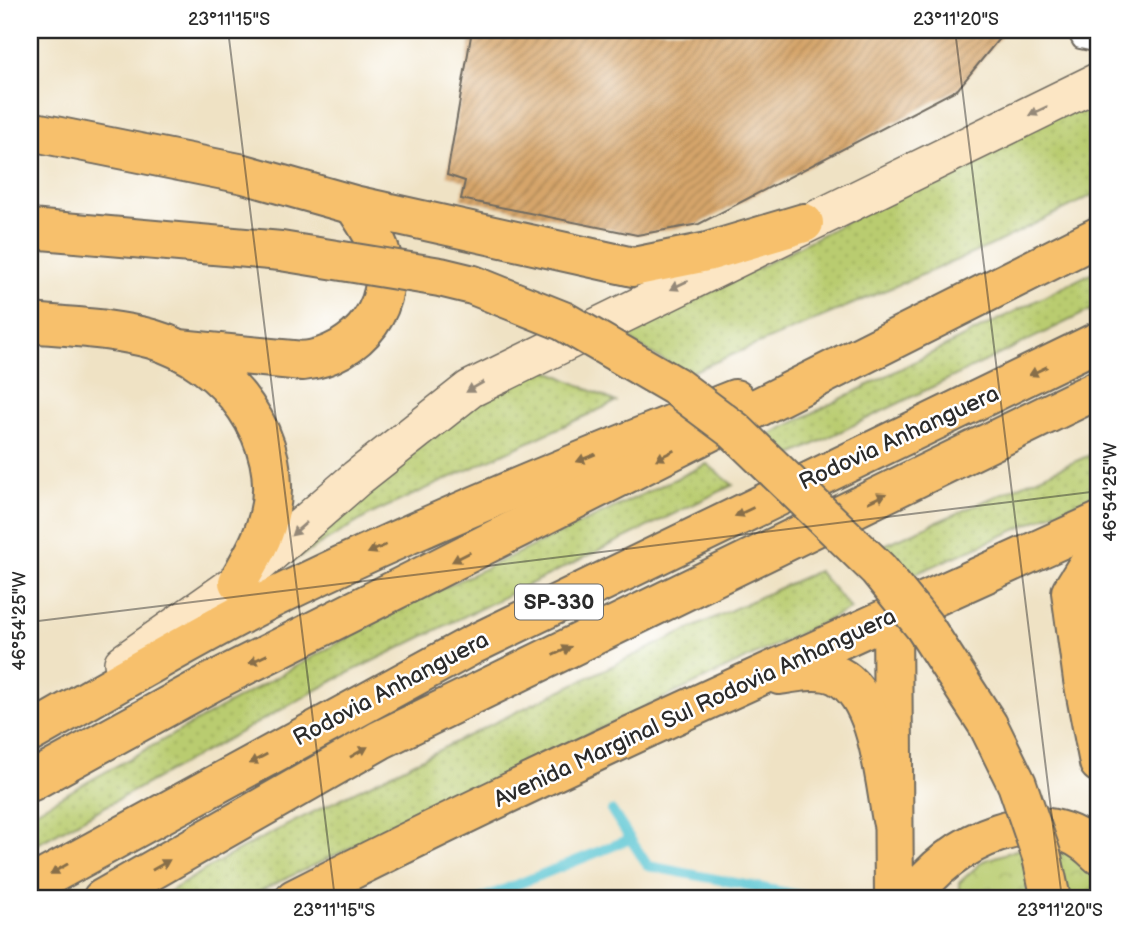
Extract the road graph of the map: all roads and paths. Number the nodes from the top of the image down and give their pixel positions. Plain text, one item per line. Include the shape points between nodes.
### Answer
1 (1074, 30) edge
2 (1099, 45) edge
3 (1099, 81) edge
4 (30, 131) edge
5 (354, 205) junction
6 (804, 223) junction
7 (30, 229) edge
8 (1099, 236) edge
9 (30, 323) edge
10 (923, 325) junction
11 (1099, 341) edge
12 (179, 349) junction
13 (1099, 389) edge
14 (1099, 522) edge
15 (1099, 547) edge
16 (238, 582) junction
17 (892, 616) junction
18 (752, 680) junction
19 (30, 728) edge
20 (30, 733) edge
21 (1099, 763) edge
22 (30, 782) edge
23 (892, 820) junction
24 (1099, 855) edge
25 (30, 886) edge
26 (102, 899) edge
27 (294, 899) edge
28 (894, 899) edge
29 (911, 899) edge
30 (1051, 899) edge

1 - 2 lane via 1080,41
3 -> 6 main road
4 - 5 main road via 244,174
5 - 6 main road via 633,267 707,252
5 - 12 main road via 379,248 384,284 374,318 352,344 329,356 303,361
6 -> 16 main road via 470,388
7 - 30 main road, bridge via 281,251 451,279 563,321 675,386 735,431 850,541 924,626 988,724 1017,784
8 - 10 main road
9 - 12 main road via 151,339
10 -> 20 main road via 566,466 347,562 263,603
10 -> 22 main road via 212,681
11 -> 25 main road, Rodovia Anhanguera / SP-330 via 471,645
12 - 16 main road via 228,384 250,410 265,445 272,485 268,517
26 -> 13 main road, Rodovia Anhanguera / SP-330 via 380,740
14 - 17 main road, Avenida Marginal Sul Rodovia Anhanguera
15 - 21 main road via 1071,592
16 - 19 main road
17 - 18 main road, Avenida Marginal Sul Rodovia Anhanguera
17 - 23 main road
18 - 23 main road via 807,671 837,674 858,690 872,720
18 - 27 main road, Avenida Marginal Sul Rodovia Anhanguera
23 - 28 main road
24 - 29 main road via 1088,843 1056,830 1000,830 948,859

